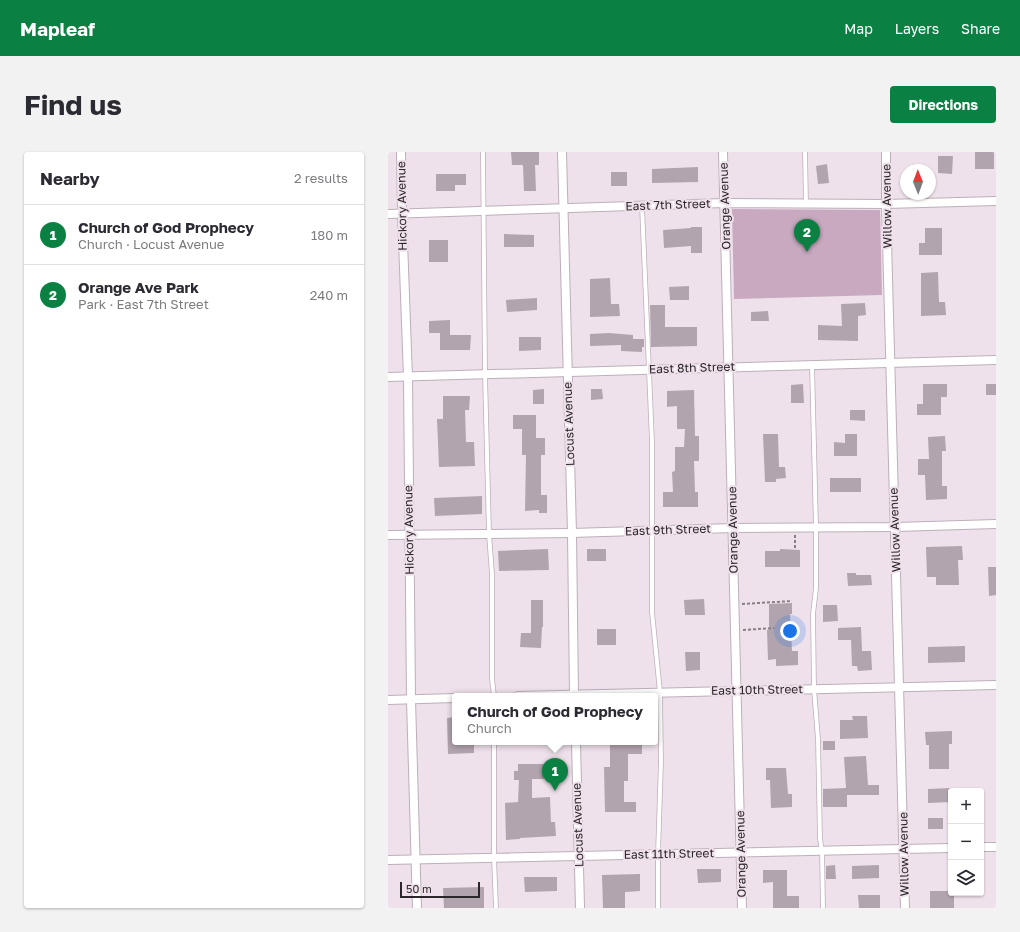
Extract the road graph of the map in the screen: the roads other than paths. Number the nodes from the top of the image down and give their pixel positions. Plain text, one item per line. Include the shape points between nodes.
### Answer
1 (401, 152) edge
2 (483, 152) edge
3 (562, 152) edge
4 (723, 152) edge
5 (805, 152) edge
6 (886, 152) edge
7 (996, 201) edge
8 (724, 203) junction
9 (806, 204) junction
10 (886, 204) junction
11 (642, 206) junction
12 (563, 209) junction
13 (483, 211) junction
14 (388, 214) edge
15 (402, 214) junction
16 (996, 360) edge
17 (890, 363) junction
18 (812, 365) junction
19 (729, 367) junction
20 (649, 369) junction
21 (567, 372) junction
22 (485, 374) junction
23 (388, 377) edge
24 (408, 377) junction
25 (996, 524) edge
26 (895, 527) junction
27 (733, 528) junction
28 (816, 528) junction
29 (651, 531) junction
30 (572, 533) junction
31 (489, 534) junction
32 (388, 535) edge
33 (409, 535) junction
34 (996, 685) edge
35 (899, 687) junction
36 (814, 689) junction
37 (737, 690) junction
38 (660, 692) junction
39 (494, 693) edge
40 (574, 693) edge
41 (631, 693) edge
42 (452, 698) edge
43 (388, 700) edge
44 (411, 700) junction
45 (494, 745) edge
46 (576, 745) edge
47 (984, 847) edge
48 (996, 847) edge
49 (948, 848) edge
50 (904, 850) junction
51 (822, 851) junction
52 (742, 852) junction
53 (658, 854) junction
54 (579, 856) junction
55 (494, 858) junction
56 (388, 860) edge
57 (416, 860) junction
58 (417, 908) edge
59 (496, 908) edge
60 (580, 908) edge
61 (658, 908) edge
62 (742, 908) edge
63 (823, 908) edge
64 (905, 908) edge

1 - 15 street, Hickory Avenue
2 - 13 lane
3 - 12 street, Locust Avenue
4 - 8 street, Orange Avenue
5 - 9 lane
6 - 10 street, Willow Avenue
7 - 10 street, East 7th Street
8 - 9 street, East 7th Street
8 - 11 street, East 7th Street
8 - 19 street, Orange Avenue
9 - 10 street, East 7th Street
10 - 17 street, Willow Avenue
11 - 12 street, East 7th Street
11 - 20 lane
12 - 13 street, East 7th Street
12 - 21 street, Locust Avenue
13 - 15 street, East 7th Street
13 - 22 lane
14 - 15 street, East 7th Street
15 - 24 street, Hickory Avenue
16 - 17 street, East 8th Street
17 - 18 street, East 8th Street
17 - 26 street, Willow Avenue
18 - 19 street, East 8th Street
18 - 28 lane
19 - 20 street, East 8th Street
19 - 27 street, Orange Avenue
20 - 21 street, East 8th Street
20 - 29 lane via 652,442
21 - 22 street, East 8th Street
21 - 30 street, Locust Avenue
22 - 24 street, East 8th Street
22 - 31 lane
23 - 24 street, East 8th Street
24 - 33 street, Hickory Avenue
25 - 26 street, East 9th Street
26 - 28 street, East 9th Street
26 - 35 street, Willow Avenue
27 - 28 street, East 9th Street
27 - 29 street, East 9th Street
27 - 37 street, Orange Avenue
28 - 36 lane
29 - 30 street, East 9th Street
29 - 38 lane via 652,612
30 - 31 street, East 9th Street
30 - 40 street, Locust Avenue
31 - 33 street, East 9th Street
31 - 39 lane
32 - 33 street, East 9th Street
33 - 44 street, Hickory Avenue
34 - 35 street, East 10th Street
35 - 36 street, East 10th Street
35 - 50 street, Willow Avenue
36 - 37 street, East 10th Street
36 - 51 lane via 818,721
37 - 38 street, East 10th Street
37 - 52 street, Orange Avenue
38 - 41 street, East 10th Street
38 - 53 lane
42 - 44 street
43 - 44 street
44 - 57 street, Hickory Avenue
45 - 55 lane
46 - 54 street, Locust Avenue
47 - 48 street
49 - 50 street, East 11th Street
50 - 51 street, East 11th Street
50 - 64 street, Willow Avenue
51 - 52 street, East 11th Street
51 - 63 lane
52 - 53 street, East 11th Street
52 - 62 street, Orange Avenue
53 - 54 street, East 11th Street
53 - 61 lane
54 - 55 street, East 11th Street
54 - 60 street, Locust Avenue
55 - 57 street, East 11th Street
55 - 59 lane
56 - 57 street, East 11th Street
57 - 58 street, Hickory Avenue

